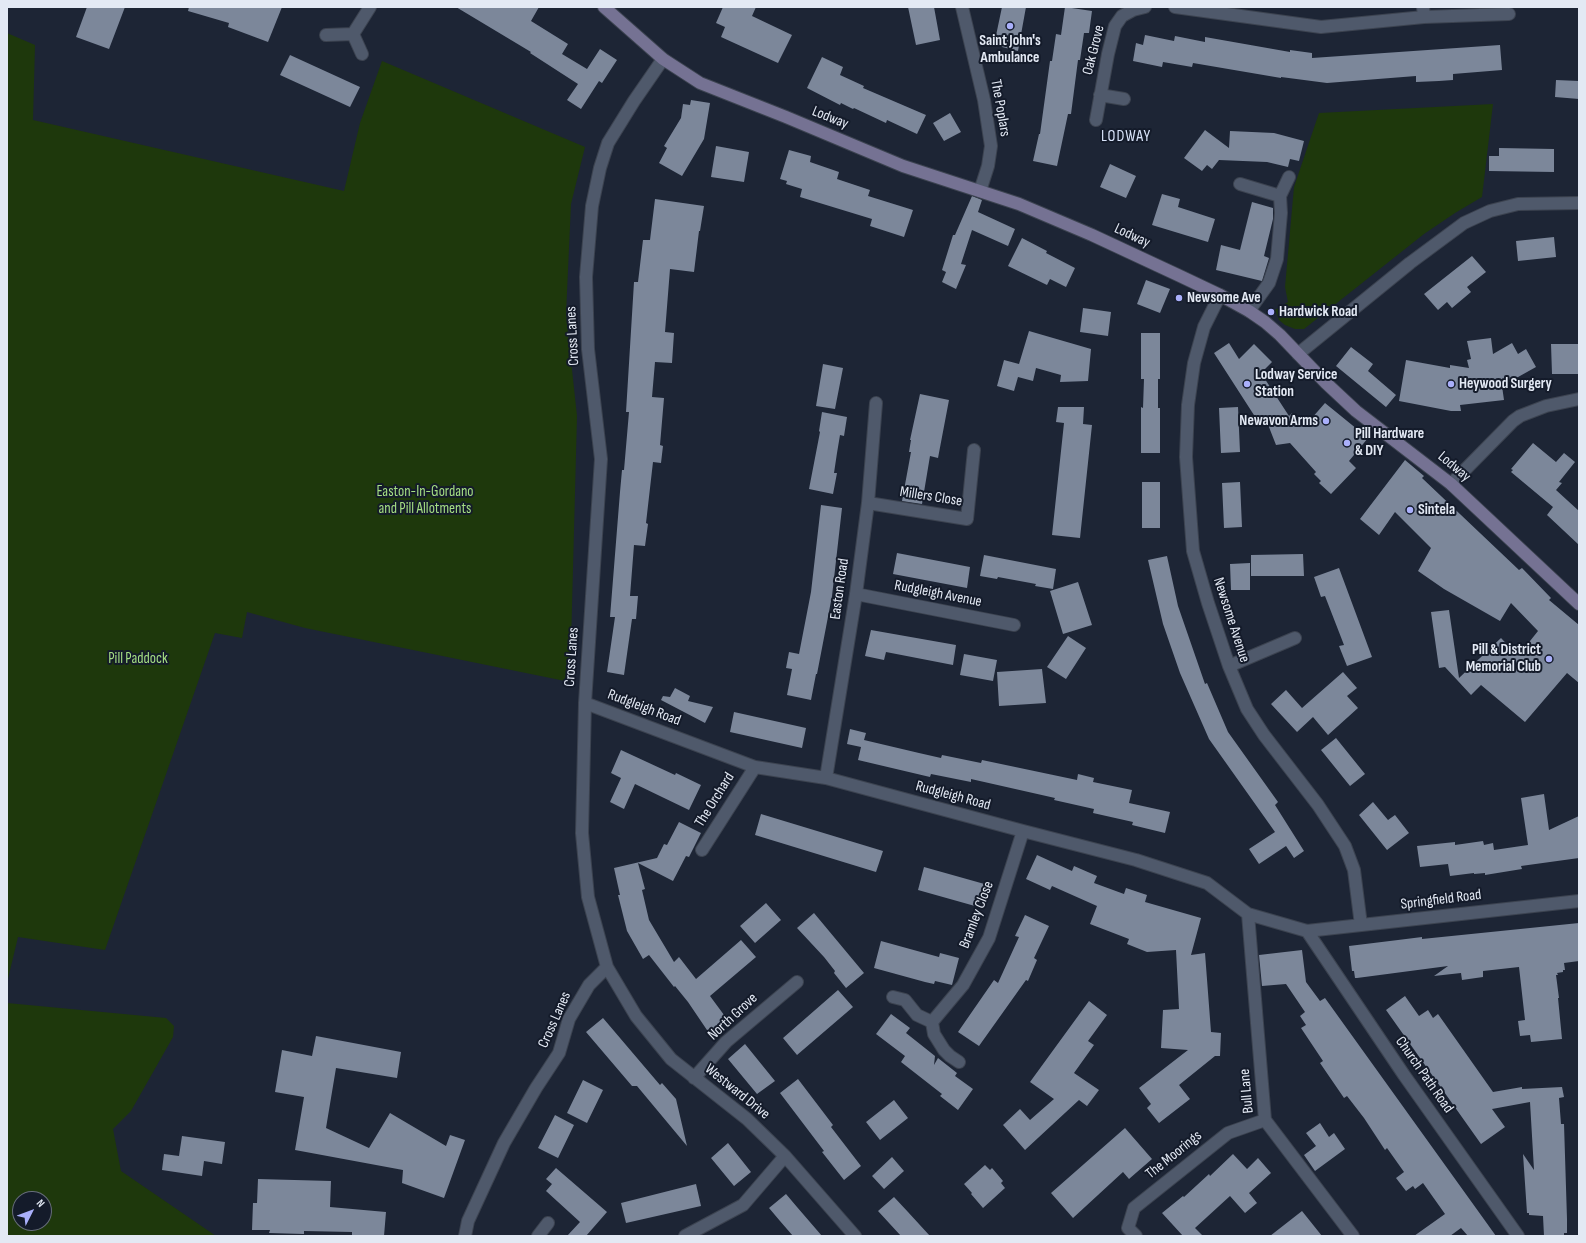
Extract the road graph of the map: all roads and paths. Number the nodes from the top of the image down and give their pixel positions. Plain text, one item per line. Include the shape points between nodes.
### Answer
1 (370, 7) edge
2 (604, 7) edge
3 (962, 7) edge
4 (1145, 7) edge
5 (1175, 7) edge
6 (1424, 12) edge
7 (1509, 14) dead end
8 (353, 34) junction
9 (326, 35) dead end
10 (362, 54) dead end
11 (663, 59) junction
12 (1100, 95) junction
13 (1124, 99) dead end
14 (1096, 120) dead end
15 (1289, 177) dead end
16 (1240, 184) dead end
17 (980, 191) junction
18 (1280, 196) junction
19 (1579, 203) edge
20 (1220, 295) junction
21 (1249, 311) junction
22 (1298, 354) junction
23 (1579, 399) edge
24 (876, 403) dead end
25 (974, 450) dead end
26 (1451, 484) junction
27 (868, 503) junction
28 (856, 594) junction
29 (1579, 604) edge
30 (1014, 625) dead end
31 (1295, 638) dead end
32 (1229, 666) junction
33 (585, 703) junction
34 (755, 767) junction
35 (826, 778) junction
36 (1023, 831) junction
37 (702, 850) dead end
38 (1579, 901) edge
39 (1248, 914) junction
40 (1361, 925) junction
41 (1307, 931) junction
42 (607, 967) junction
43 (797, 982) dead end
44 (893, 997) dead end
45 (932, 1022) junction
46 (959, 1062) dead end
47 (694, 1078) junction
48 (1265, 1120) junction
49 (785, 1156) junction
50 (548, 1223) dead end
51 (465, 1236) edge
52 (538, 1236) edge
53 (685, 1236) edge
54 (855, 1236) edge
55 (1136, 1236) edge
56 (1353, 1236) edge
57 (1518, 1236) edge

1 - 8 street
2 - 11 street, Lodway
3 - 17 street, The Poplars via 984,100 991,146
4 - 12 street, Oak Grove via 1122,16 1115,26
5 - 6 street via 1321,27
6 - 7 street
8 - 9 street
8 - 10 street
11 - 17 street, Lodway via 700,83 903,166
11 - 33 street, Cross Lanes via 608,143 592,206 586,278 588,349 601,458
12 - 13 street, Oak Grove
12 - 14 street, Oak Grove
15 - 18 street
16 - 18 street
17 - 20 street, Lodway via 1052,218
18 - 21 street via 1277,259 1269,283
19 - 22 street via 1518,204 1490,211 1464,224 1410,263
20 - 21 street, Lodway
20 - 32 street, Newsome Avenue via 1204,327 1194,363 1188,405 1186,457 1193,551
21 - 22 street, Lodway
22 - 26 street, Lodway via 1356,411
23 - 26 street via 1546,406 1520,416
24 - 27 street, Easton Road
25 - 27 street, Millers Close via 967,519
26 - 29 street, Lodway
27 - 28 street, Easton Road
28 - 30 street, Rudgleigh Avenue
28 - 35 street, Easton Road
31 - 32 street
32 - 40 street, Newsome Avenue via 1246,709 1329,820 1345,846 1354,870
33 - 34 street, Rudgleigh Road
33 - 42 street, Cross Lanes via 582,833 588,897
34 - 35 street, Rudgleigh Road
34 - 37 street, The Orchard
35 - 36 street, Rudgleigh Road
36 - 39 street, Rudgleigh Road via 1136,860 1207,883
36 - 45 street, Bramley Close via 989,938 963,985
38 - 40 street, Springfield Road
39 - 41 street, Rudgleigh Road
39 - 48 street, Bull Lane
40 - 41 street, Springfield Road
41 - 57 street, Church Path Road via 1404,1075
42 - 47 street, Westward Drive via 636,1016 671,1059
42 - 51 street, Cross Lanes via 589,985 569,1019 559,1053 504,1143 471,1214
43 - 47 street, North Grove via 726,1042
44 - 45 street via 905,1000 917,1014
45 - 46 street via 934,1034 944,1050
47 - 49 street, Westward Drive via 747,1119
48 - 55 street, The Moorings via 1228,1133 1134,1208 1128,1228
48 - 56 street, Bull Lane
49 - 53 street via 743,1205
49 - 54 street, Westward Drive
50 - 52 street

